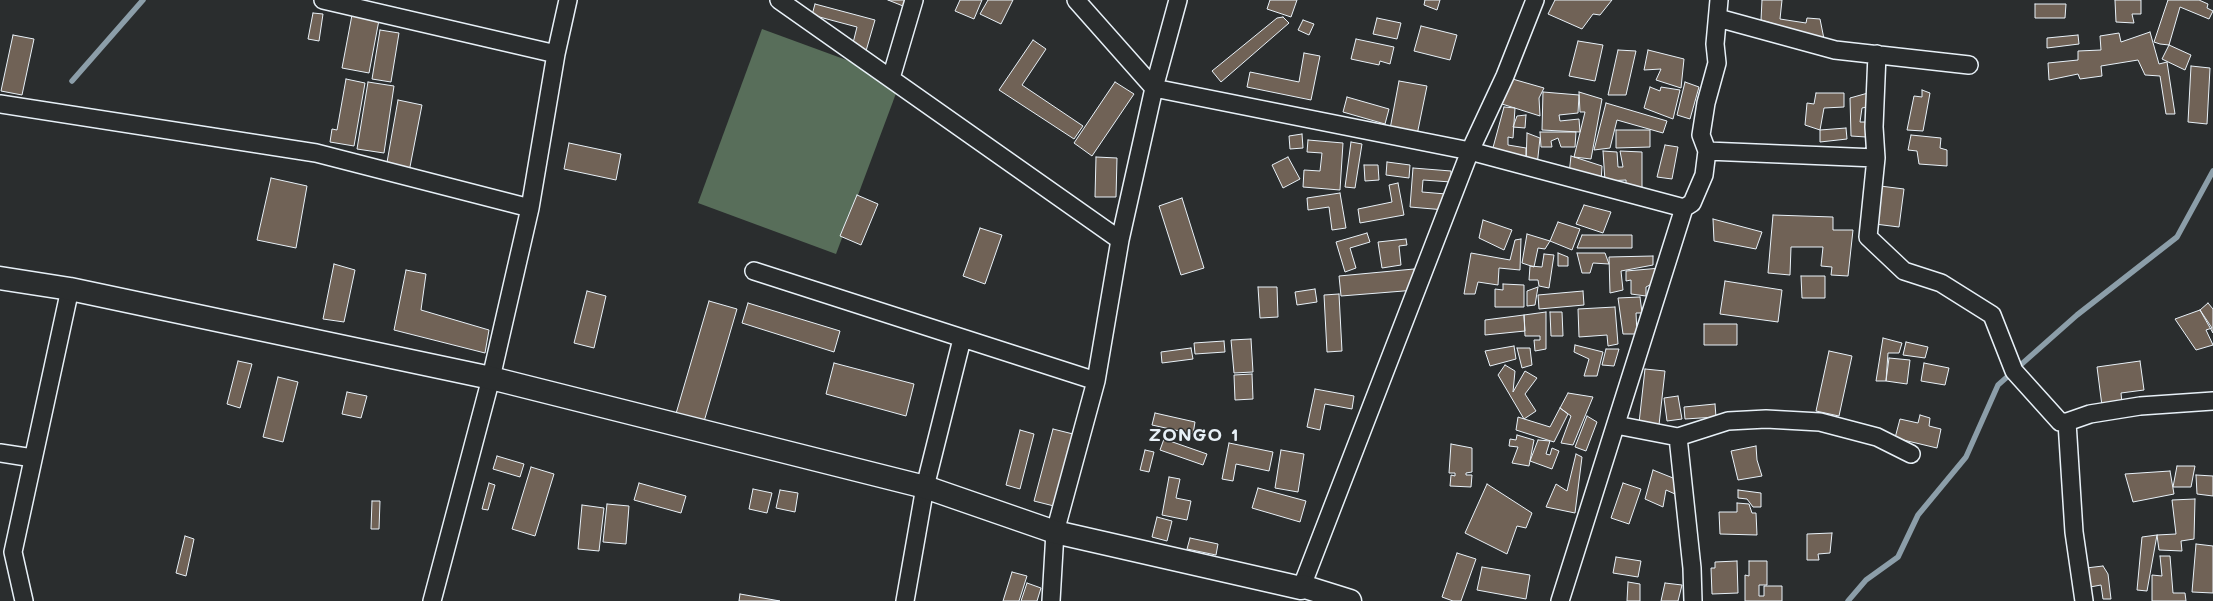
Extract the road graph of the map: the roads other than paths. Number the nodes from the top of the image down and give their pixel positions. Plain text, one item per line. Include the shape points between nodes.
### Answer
1 (323, 0) edge
2 (568, 0) edge
3 (779, 0) edge
4 (914, 0) edge
5 (1076, 0) edge
6 (1178, 0) edge
7 (1536, 0) edge
8 (1719, 0) edge
9 (1718, 18) junction
10 (556, 54) junction
11 (1877, 54) junction
12 (1969, 65) dead end
13 (891, 78) junction
14 (1154, 88) junction
15 (0, 104) edge
16 (1470, 151) junction
17 (1707, 151) junction
18 (1876, 158) junction
19 (530, 208) junction
20 (1684, 208) junction
21 (1120, 240) junction
22 (754, 271) dead end
23 (0, 278) edge
24 (70, 289) junction
25 (962, 339) junction
26 (491, 378) junction
27 (1096, 381) junction
28 (2213, 401) edge
29 (2067, 422) junction
30 (1616, 425) junction
31 (1678, 437) junction
32 (0, 453) edge
33 (1911, 454) dead end
34 (33, 458) junction
35 (925, 487) junction
36 (1055, 532) junction
37 (1301, 592) edge
38 (24, 601) edge
39 (432, 601) edge
40 (905, 601) edge
41 (1051, 601) edge
42 (1350, 601) edge
43 (1560, 601) edge
44 (1693, 601) edge
45 (2084, 601) edge

1 - 10 street
2 - 10 street
3 - 13 street
4 - 13 street
5 - 14 street
6 - 14 street
7 - 16 street via 1505,76
8 - 9 street
9 - 11 street via 1835,50
9 - 17 street via 1715,44 1717,63 1706,103 1701,135
10 - 19 street
11 - 12 street
11 - 18 street via 1874,127
13 - 21 street
14 - 16 street
14 - 21 street
15 - 19 street via 316,154
16 - 20 street
16 - 37 street
17 - 18 street
17 - 20 street via 1704,175 1692,203
18 - 29 street via 1868,237 1904,271 1941,283 1992,315 2014,371 2060,422
19 - 26 street
20 - 30 street
21 - 27 street
22 - 25 street
23 - 24 street
24 - 26 street
24 - 34 street
25 - 27 street
25 - 35 street
26 - 35 street
26 - 39 street
27 - 36 street
28 - 29 street via 2140,406 2090,414
29 - 45 street via 2074,532
30 - 31 street
30 - 43 street
31 - 33 street via 1728,421 1766,419 1820,422 1877,437
31 - 44 street via 1692,568
32 - 34 street
34 - 38 street via 12,552
35 - 36 street
35 - 40 street
36 - 37 street
36 - 41 street
37 - 42 street

